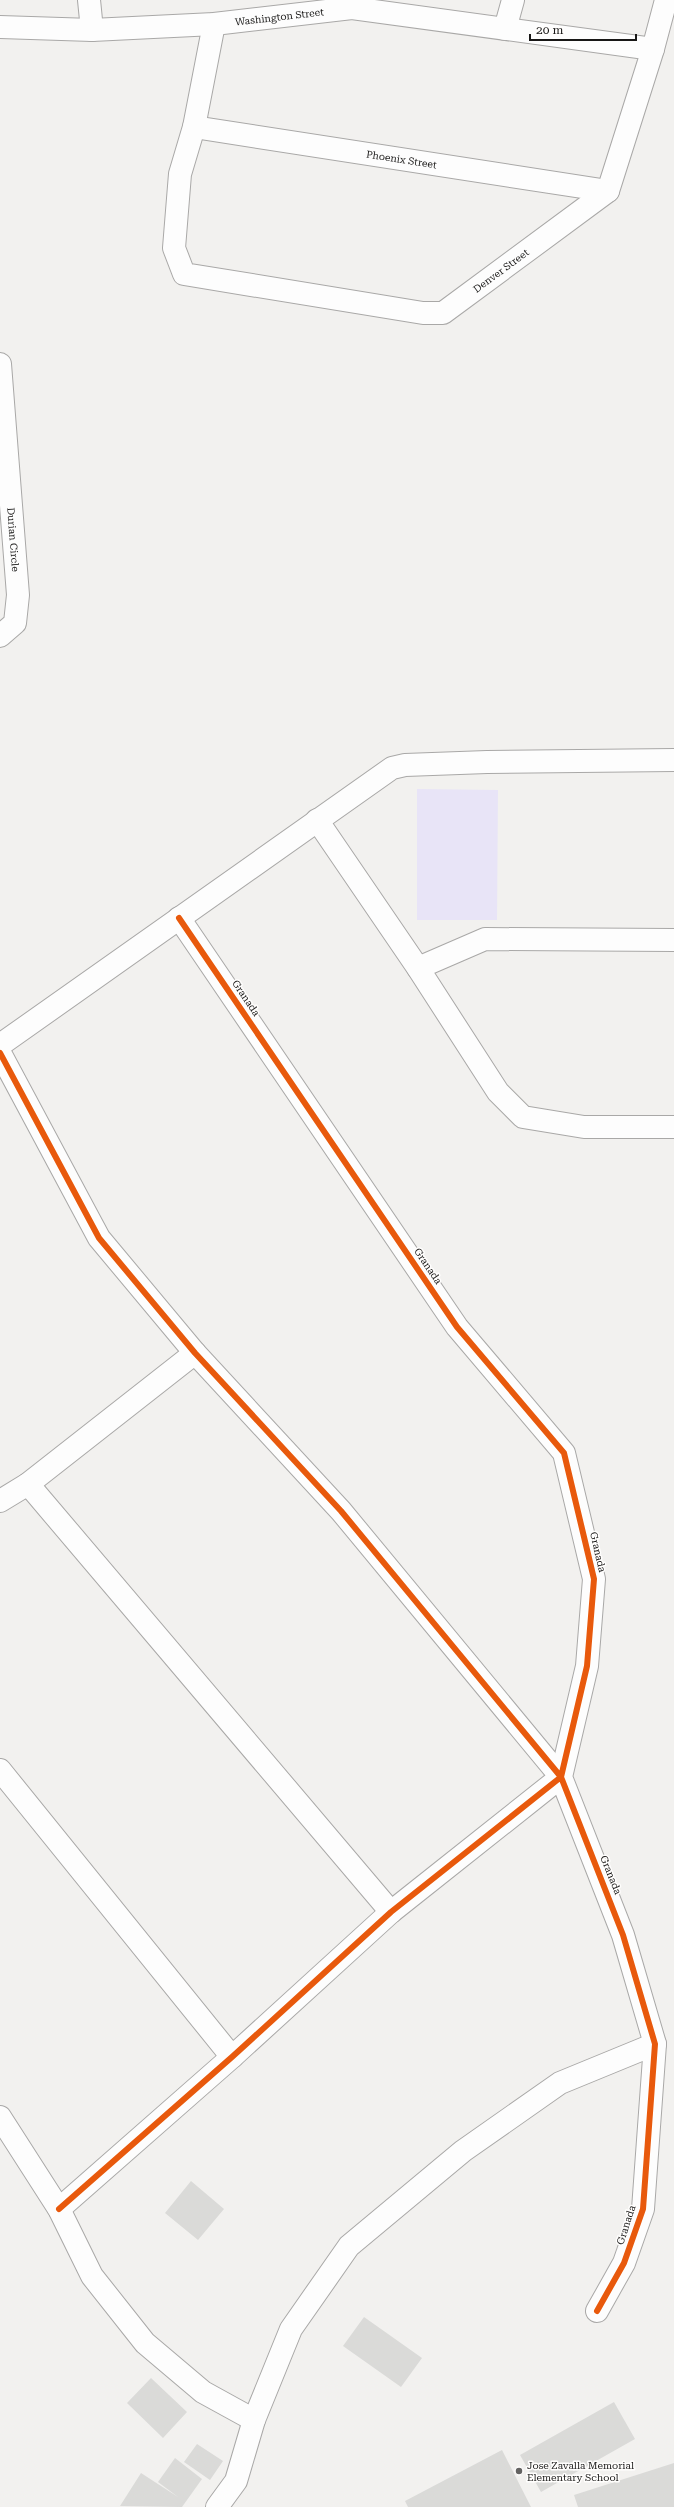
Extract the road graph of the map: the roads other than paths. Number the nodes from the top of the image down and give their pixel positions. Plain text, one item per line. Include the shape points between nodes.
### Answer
1 (89, 0) edge
2 (513, 0) edge
3 (666, 0) edge
4 (353, 4) edge
5 (214, 24) junction
6 (0, 27) edge
7 (505, 29) junction
8 (92, 30) junction
9 (653, 49) junction
10 (194, 127) junction
11 (608, 191) junction
12 (0, 364) edge
13 (0, 636) edge
14 (674, 760) edge
15 (317, 820) junction
16 (179, 918) junction
17 (674, 940) edge
18 (418, 968) junction
19 (0, 1045) edge
20 (0, 1053) edge
21 (674, 1127) edge
22 (195, 1353) junction
23 (28, 1484) junction
24 (0, 1501) edge
25 (0, 1770) edge
26 (561, 1777) junction
27 (391, 1912) junction
28 (655, 2044) junction
29 (232, 2057) junction
30 (0, 2117) edge
31 (59, 2209) junction
32 (598, 2311) dead end
33 (254, 2420) junction
34 (217, 2507) edge

1 - 8 street
2 - 7 street
3 - 9 street
4 - 5 street, Washington Street
4 - 7 street, Washington Street
5 - 8 street, Washington Street
5 - 10 street
6 - 8 street, Washington Street
7 - 9 street, Washington Street
9 - 11 street
10 - 11 street, Phoenix Street
10 - 11 street, Denver Street via 180,174 174,248 184,274 423,313 443,313
12 - 13 street, Durian Circle via 18,595 15,623
14 - 15 street via 405,765 392,768
15 - 16 street
15 - 18 street
16 - 19 street
16 - 26 street, Granada via 457,1327 564,1453 594,1579 587,1666
17 - 18 street via 485,939
18 - 21 street via 498,1092 523,1117 584,1127
20 - 22 street via 99,1238
22 - 23 street
22 - 26 street via 341,1511
23 - 24 street
23 - 27 street
25 - 29 street
26 - 27 street
26 - 28 street, Granada via 624,1935
27 - 29 street
28 - 32 street, Granada via 643,2210 624,2263
28 - 33 street via 560,2083 463,2151 349,2246 291,2329
29 - 31 street
30 - 31 street
31 - 33 street via 92,2276 145,2343 203,2392
33 - 34 street via 236,2481

